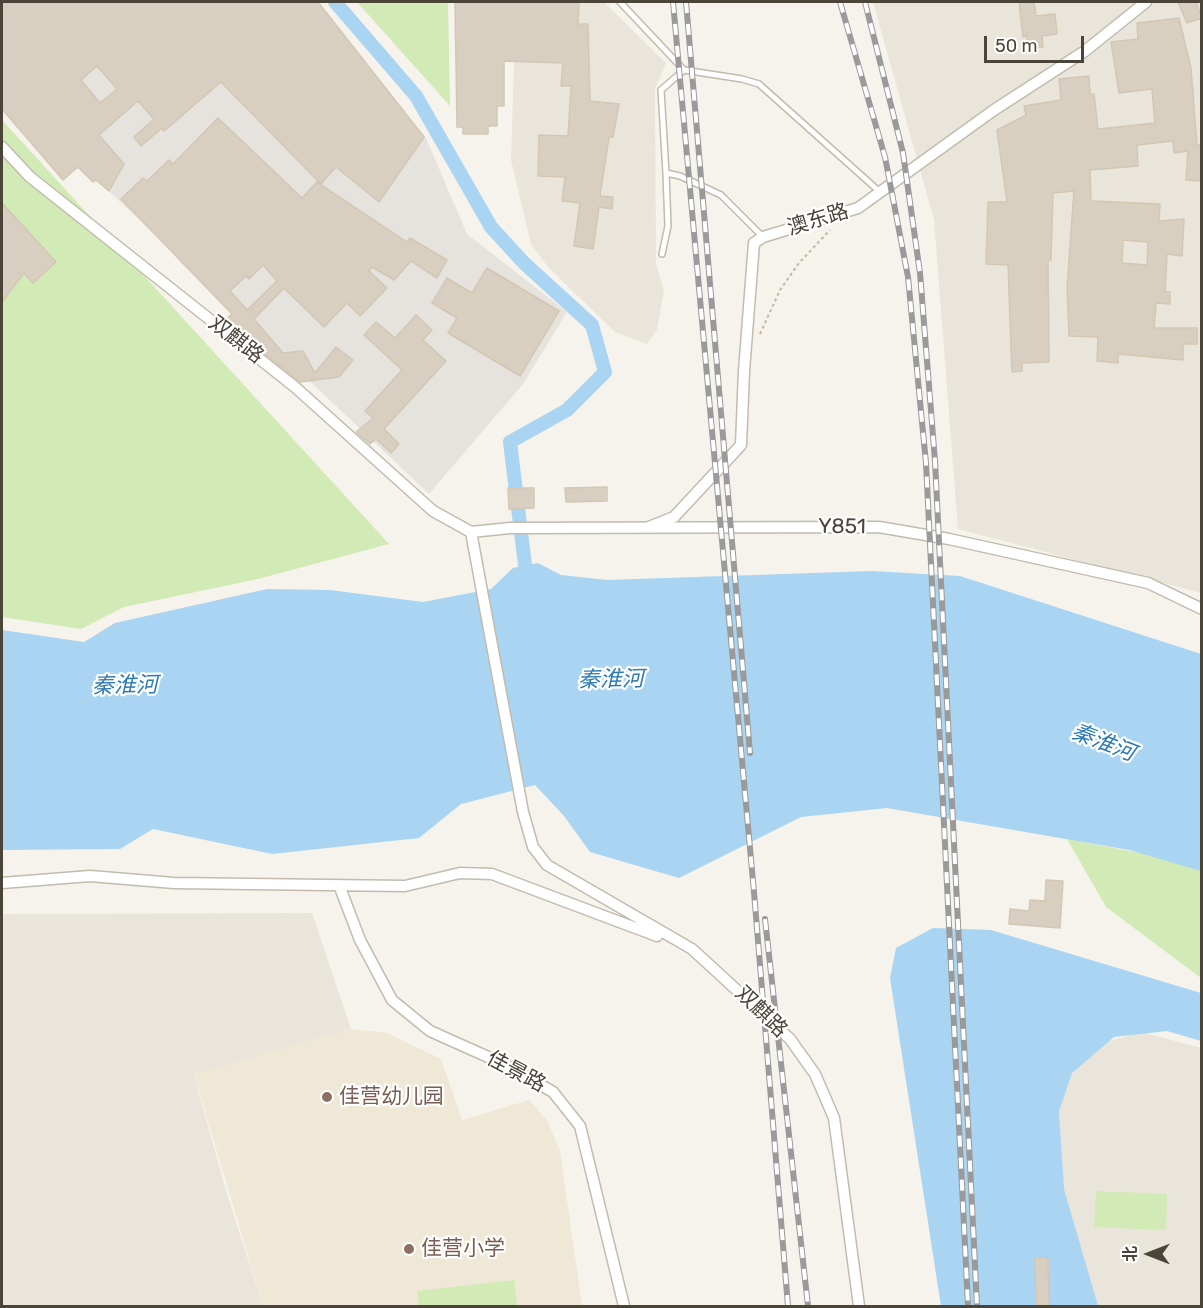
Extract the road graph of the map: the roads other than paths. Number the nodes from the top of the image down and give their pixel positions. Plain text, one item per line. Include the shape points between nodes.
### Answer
1 (620, 2) edge
2 (1146, 2) edge
3 (684, 70) junction
4 (2, 147) edge
5 (666, 173) junction
6 (880, 192) junction
7 (763, 237) junction
8 (662, 254) dead end
9 (649, 527) junction
10 (471, 532) junction
11 (1202, 609) edge
12 (2, 883) edge
13 (339, 885) junction
14 (692, 949) junction
15 (624, 1306) edge
16 (859, 1306) edge

1 - 3 lane
2 - 6 street, 澳东路 via 1085,51
3 - 5 lane via 661,90
3 - 6 lane via 759,84
4 - 10 street, 双麒路 via 30,177 295,387 433,511
5 - 7 lane via 721,195
5 - 8 lane via 668,226
6 - 7 street, 澳东路 via 858,208
7 - 9 street, 澳东路 via 754,243 741,445 674,517
9 - 10 street, Y851
9 - 11 street, Y851 via 879,527 1148,583
10 - 14 street, 双麒路 via 522,812 533,847 547,865
12 - 13 street via 90,876 174,883
13 - 14 street via 405,886 460,873 492,874
13 - 15 street, 佳景路 via 360,939 392,1000 430,1030 553,1092 580,1126
14 - 16 street, 双麒路 via 790,1039 816,1074 834,1118

